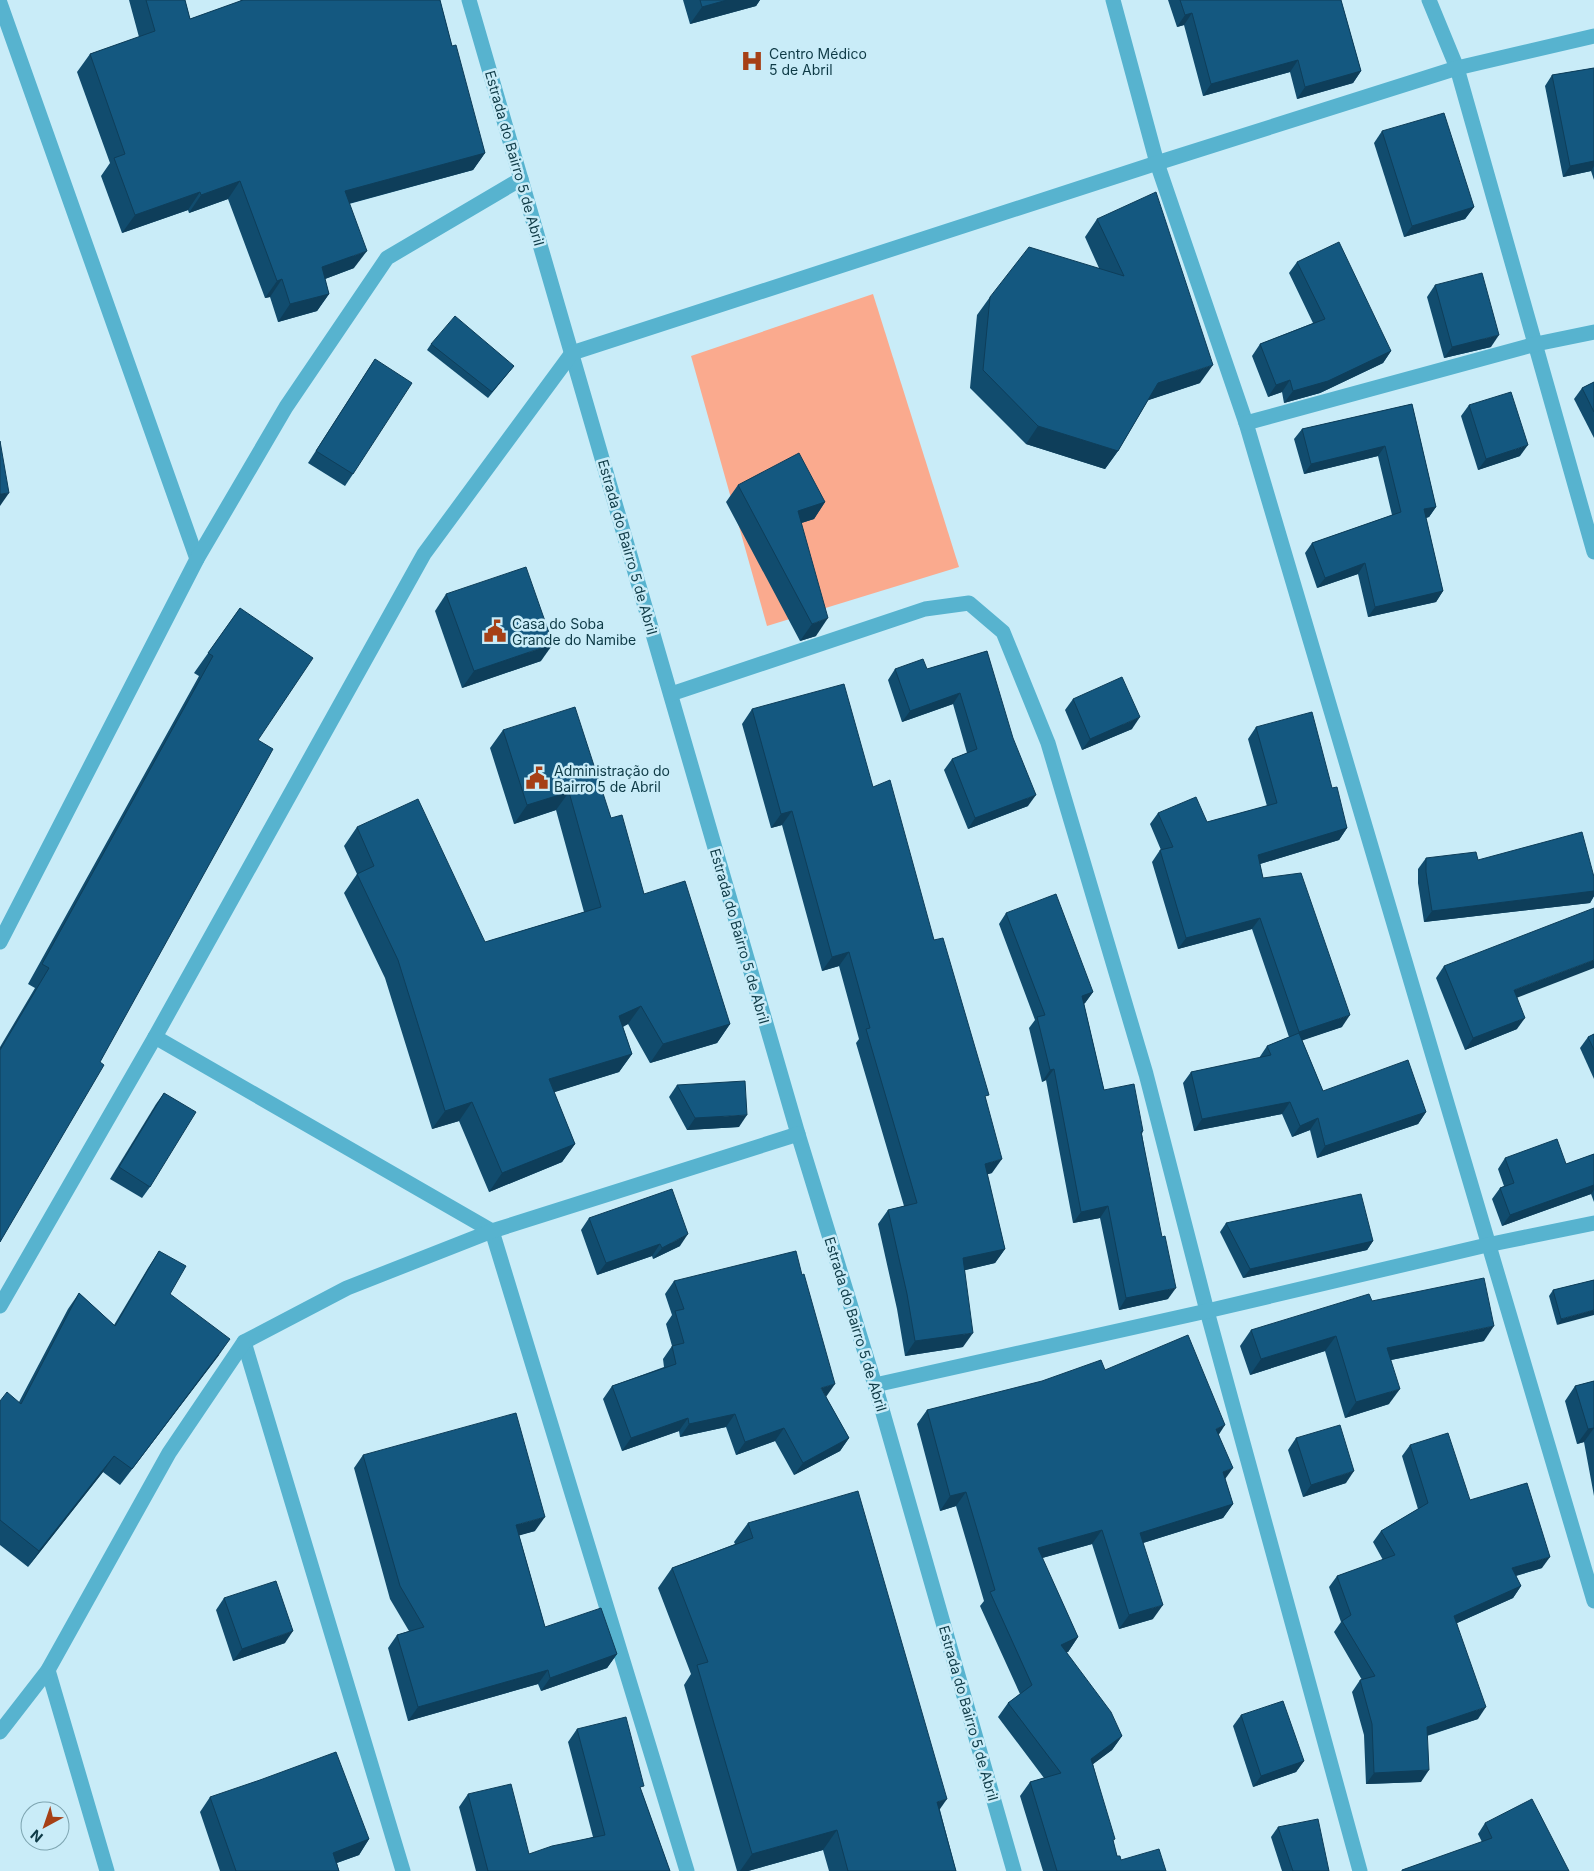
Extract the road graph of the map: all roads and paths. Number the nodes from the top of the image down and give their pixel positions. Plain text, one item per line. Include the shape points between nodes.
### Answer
1 (469, 0) edge
2 (1113, 0) edge
3 (1429, 0) edge
4 (0, 3) edge
5 (1594, 36) edge
6 (1457, 68) junction
7 (1157, 162) junction
8 (522, 179) junction
9 (1594, 332) edge
10 (1536, 344) junction
11 (572, 353) junction
12 (1246, 424) junction
13 (1594, 552) edge
14 (197, 559) junction
15 (671, 694) junction
16 (0, 942) edge
17 (155, 1037) junction
18 (798, 1134) junction
19 (1594, 1223) edge
20 (492, 1231) junction
21 (1488, 1245) junction
22 (0, 1306) edge
23 (1207, 1311) junction
24 (244, 1342) junction
25 (875, 1385) junction
26 (1594, 1601) edge
27 (48, 1670) junction
28 (0, 1732) edge
29 (107, 1871) edge
30 (403, 1871) edge
31 (688, 1871) edge
32 (1014, 1871) edge
33 (1360, 1871) edge

1 - 8 street, Estrada do Bairro 5 de Abril
2 - 7 street
3 - 6 street
4 - 14 street
5 - 6 street
6 - 7 street
6 - 10 street
7 - 11 street
7 - 12 street
8 - 11 street, Estrada do Bairro 5 de Abril
8 - 14 street via 387,258 286,407
9 - 10 street
10 - 12 street
10 - 13 street
11 - 15 street, Estrada do Bairro 5 de Abril
11 - 17 street via 424,554
12 - 21 street
14 - 16 street
15 - 18 street, Estrada do Bairro 5 de Abril
15 - 23 street via 925,609 969,603 1003,632 1048,743 1146,1074
17 - 20 street
17 - 22 street
18 - 20 street
18 - 25 street, Estrada do Bairro 5 de Abril
19 - 21 street
20 - 24 street via 347,1288
20 - 31 street
21 - 23 street
21 - 26 street
23 - 25 street
23 - 33 street
24 - 27 street via 169,1453
24 - 30 street
25 - 32 street, Estrada do Bairro 5 de Abril
27 - 28 street
27 - 29 street

